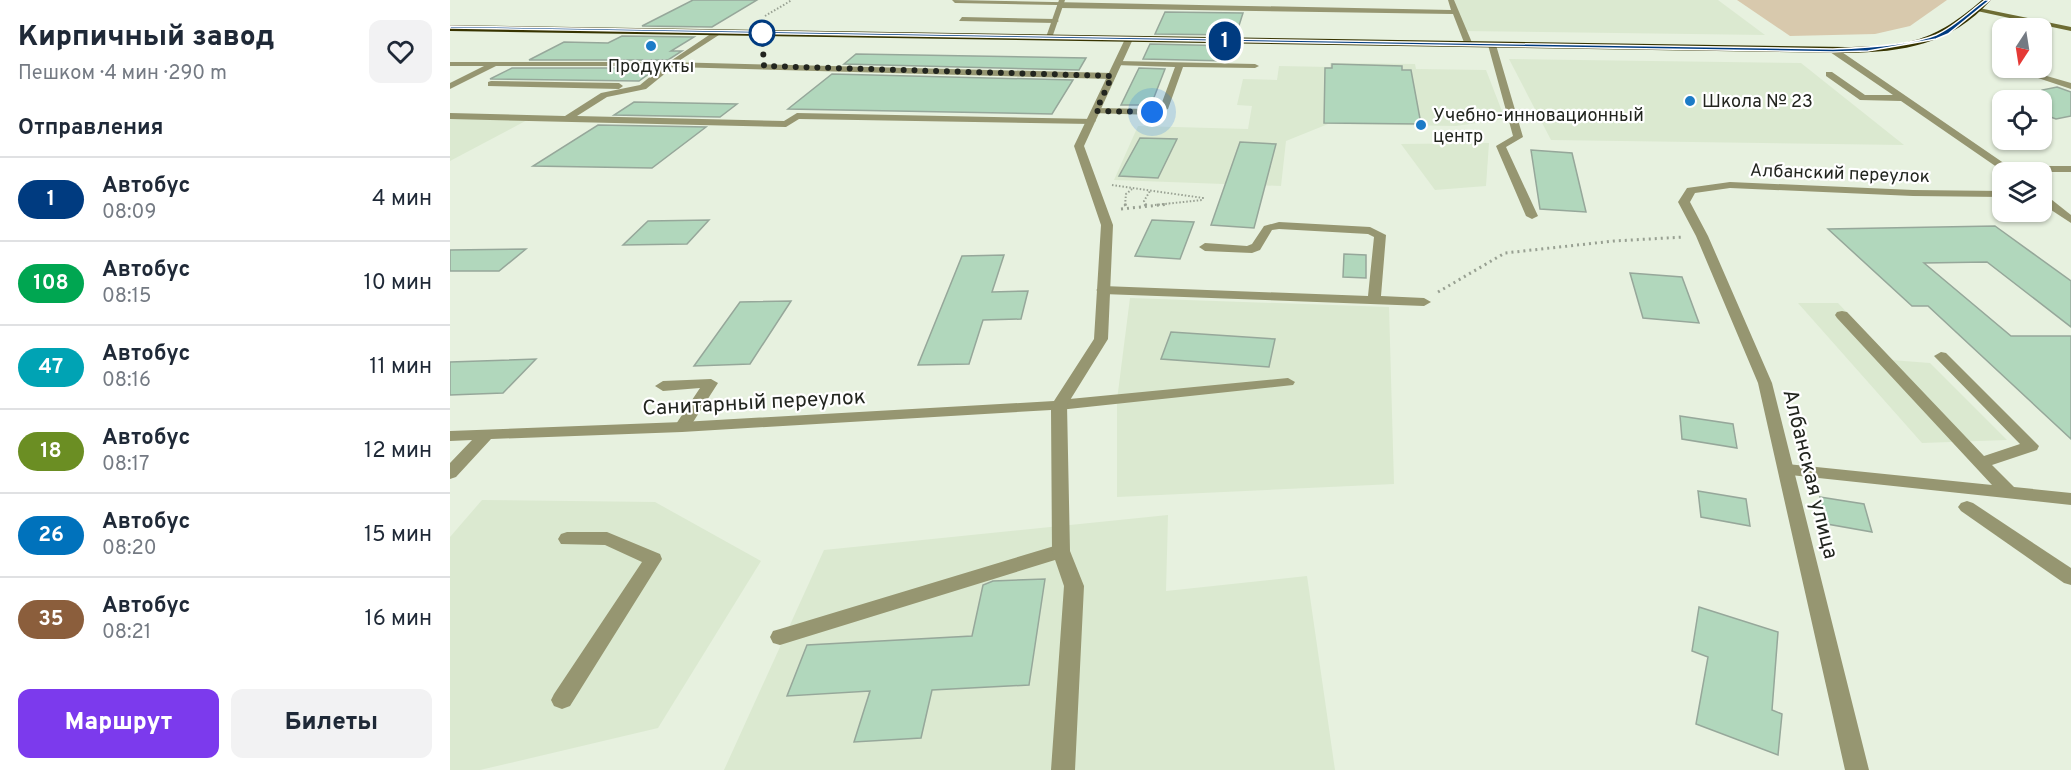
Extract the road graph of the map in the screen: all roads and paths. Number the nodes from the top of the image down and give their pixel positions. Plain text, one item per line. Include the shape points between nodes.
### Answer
1 (792, 0) edge
2 (1452, 0) edge
3 (1987, 0) edge
4 (955, 1) edge
5 (1061, 3) edge
6 (1977, 9) junction
7 (1456, 12) junction
8 (962, 19) dead end
9 (759, 20) dead end
10 (1054, 21) junction
11 (450, 28) edge
12 (2071, 29) edge
13 (718, 33) junction
14 (1048, 38) junction
15 (1129, 39) junction
16 (1468, 45) junction
17 (1492, 45) junction
18 (1833, 50) junction
19 (450, 64) edge
20 (671, 64) junction
21 (1180, 64) junction
22 (495, 65) junction
23 (1256, 66) dead end
24 (1115, 69) junction
25 (1829, 74) dead end
26 (2045, 78) edge
27 (491, 84) dead end
28 (450, 86) edge
29 (2071, 86) edge
30 (643, 87) junction
31 (1902, 98) junction
32 (450, 116) edge
33 (1093, 116) junction
34 (567, 118) junction
35 (1995, 162) edge
36 (2071, 169) edge
37 (2052, 170) edge
38 (1092, 183) junction
39 (1132, 188) junction
40 (1150, 191) junction
41 (1992, 194) edge
42 (1684, 202) joint
43 (2052, 206) edge
44 (1146, 207) junction
45 (1126, 208) junction
46 (1102, 211) junction
47 (1532, 216) dead end
48 (2071, 220) edge
49 (1702, 236) junction
50 (1205, 247) dead end
51 (1103, 290) junction
52 (1374, 300) junction
53 (1424, 302) joint
54 (1842, 315) dead end
55 (1941, 357) dead end
56 (1288, 382) dead end
57 (663, 386) dead end
58 (1059, 405) junction
59 (681, 427) junction
60 (450, 436) edge
61 (485, 436) junction
62 (1981, 463) junction
63 (1787, 470) junction
64 (450, 473) edge
65 (2008, 492) junction
66 (2071, 499) edge
67 (1967, 507) dead end
68 (567, 539) dead end
69 (1062, 551) junction
70 (2071, 579) edge
71 (780, 637) dead end
72 (562, 700) dead end
73 (1062, 770) edge
74 (1857, 770) edge

1 - 9 path
2 - 7 street
3 - 6 highway
4 - 5 street
5 - 7 street
5 - 10 street
6 - 12 street
6 - 18 highway via 1934,38 1868,50
7 - 16 street
8 - 10 street
10 - 14 street
11 - 13 highway
13 - 14 highway
13 - 20 street
14 - 15 highway
15 - 16 highway
15 - 24 street
16 - 17 highway
17 - 18 highway
17 - 47 street via 1518,137 1502,146
18 - 31 street
19 - 22 street
20 - 22 street
20 - 24 street
20 - 30 street
21 - 23 street
21 - 24 street
21 - 33 street via 1165,107 1152,112
22 - 28 street
24 - 33 street
25 - 31 street via 1863,98
26 - 29 street
27 - 30 street
30 - 34 street via 604,95
31 - 35 street
32 - 34 street
33 - 34 street via 797,116 786,124
33 - 38 street via 1079,146
36 - 37 street
38 - 39 path
38 - 46 street
39 - 40 path
39 - 45 path via 1126,194
40 - 44 path via 1144,201
40 - 44 path via 1203,198
41 - 42 street, Албанский переулок via 1730,185 1691,190
42 - 49 street, Албанская улица
43 - 48 street
44 - 45 path
45 - 46 path
46 - 51 street via 1107,225
49 - 53 path via 1505,253
49 - 63 street, Албанская улица via 1765,383
50 - 52 street via 1248,250 1256,247 1268,228 1279,225 1370,231 1380,235
51 - 52 street
51 - 58 street via 1101,339
52 - 53 street
54 - 62 street
55 - 62 street via 2031,446
56 - 58 street, Санитарный переулок
57 - 59 street via 711,383
58 - 59 street, Санитарный переулок
58 - 69 street
59 - 61 street, Санитарный переулок
60 - 61 street, Санитарный переулок
61 - 64 street
62 - 65 street
63 - 65 street
63 - 74 street, Албанская улица
65 - 66 street
67 - 70 street
68 - 72 street via 607,538 653,559
69 - 71 street
69 - 73 street via 1074,586

